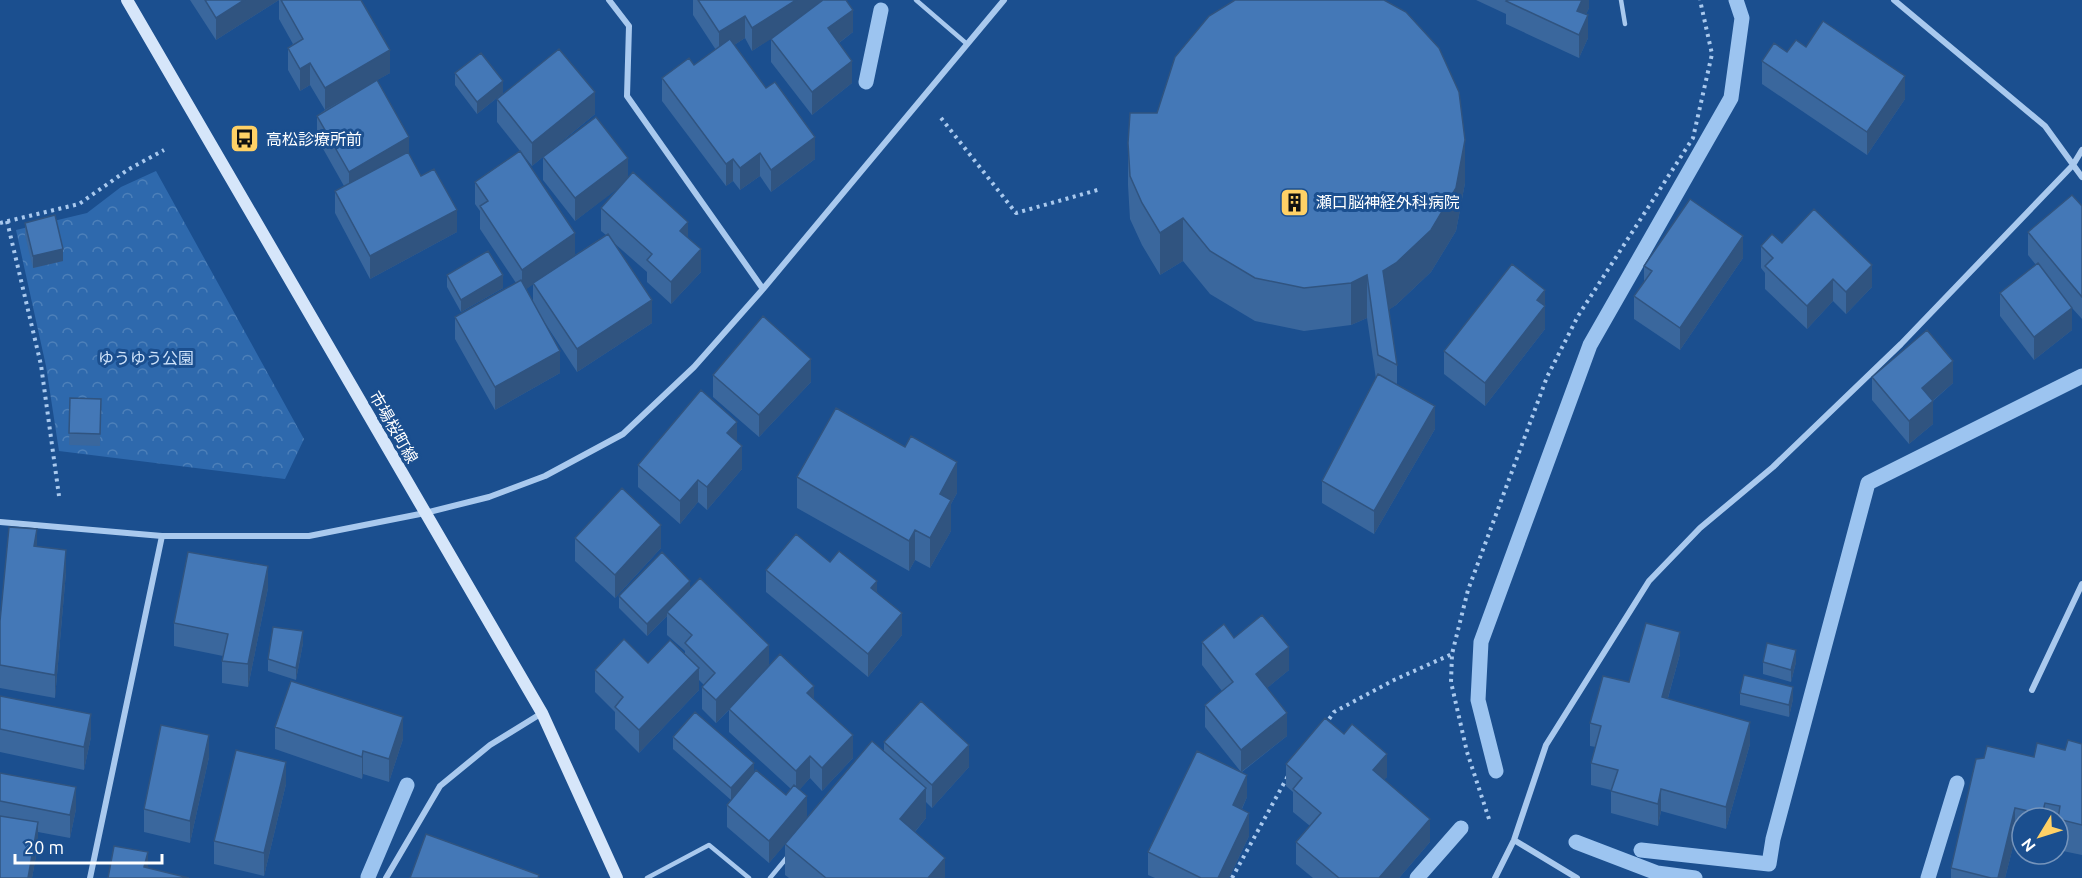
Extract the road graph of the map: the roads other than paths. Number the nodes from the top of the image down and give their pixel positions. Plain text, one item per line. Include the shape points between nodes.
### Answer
1 (127, 0) edge
2 (609, 0) edge
3 (916, 0) edge
4 (1004, 0) edge
5 (1621, 0) edge
6 (1894, 0) edge
7 (1625, 24) dead end
8 (967, 44) junction
9 (2082, 150) edge
10 (2073, 165) junction
11 (2082, 177) edge
12 (763, 289) junction
13 (425, 513) junction
14 (0, 522) edge
15 (162, 536) junction
16 (2082, 584) edge
17 (2032, 690) dead end
18 (542, 713) junction
19 (1514, 840) junction
20 (792, 851) edge
21 (90, 878) edge
22 (386, 878) edge
23 (617, 878) edge
24 (646, 878) edge
25 (748, 878) edge
26 (770, 878) edge
27 (1495, 878) edge
28 (1577, 878) edge

1 - 13 main road, 市場桜町線
2 - 12 street via 629,26 627,96
3 - 8 lane
4 - 8 street
5 - 7 lane
6 - 10 street via 2045,126
8 - 12 street
9 - 10 street
10 - 11 street
10 - 19 street via 1901,344 1649,581 1546,744
12 - 13 street via 694,367 623,434 545,476 489,497
13 - 15 street via 309,536
13 - 18 main road, 市場桜町線
14 - 15 street
15 - 21 street
16 - 17 street
18 - 22 street via 490,745 440,786
18 - 23 main road, 市場桜町線
19 - 27 street
19 - 28 street
20 - 26 lane
24 - 25 lane via 709,845

